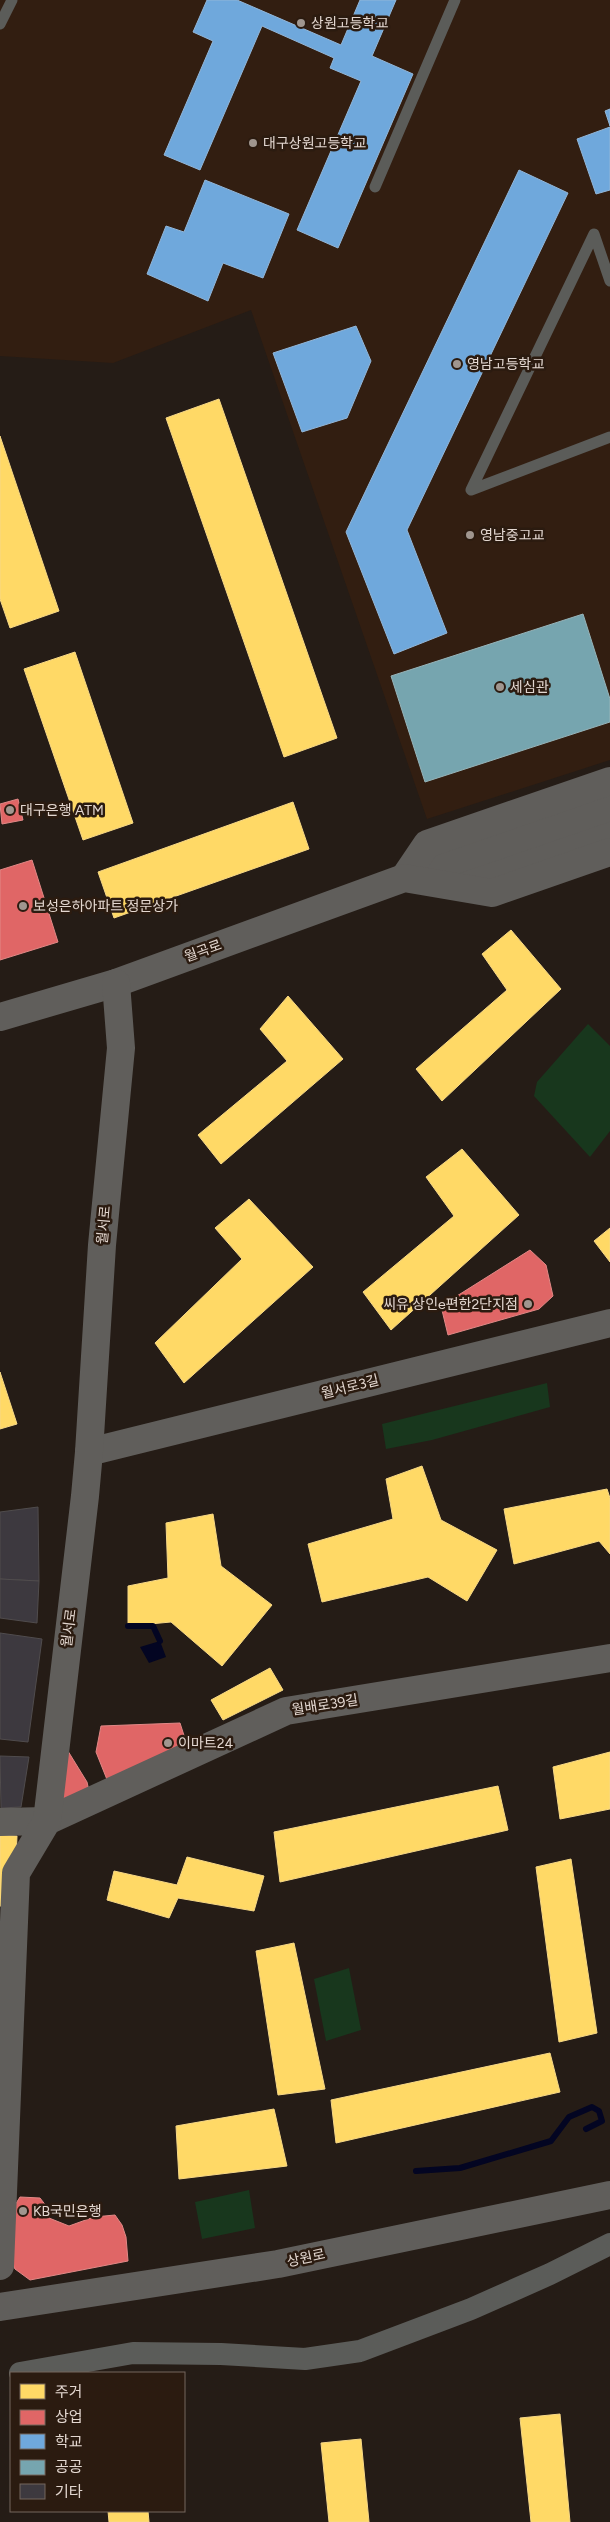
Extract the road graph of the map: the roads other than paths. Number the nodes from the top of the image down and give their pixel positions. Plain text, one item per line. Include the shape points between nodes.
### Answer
1 (12, 0) edge
2 (455, 0) edge
3 (0, 24) edge
4 (375, 187) dead end
5 (610, 281) edge
6 (610, 437) edge
7 (610, 781) edge
8 (610, 806) edge
9 (610, 831) edge
10 (610, 852) edge
11 (404, 878) junction
12 (116, 983) junction
13 (0, 1017) edge
14 (610, 1323) edge
15 (90, 1452) junction
16 (610, 1658) edge
17 (47, 1821) junction
18 (0, 1822) edge
19 (610, 2195) edge
20 (610, 2244) edge
21 (0, 2266) edge
22 (0, 2307) edge
23 (26, 2372) edge

1 - 3 lane
2 - 4 lane
5 - 6 lane via 594,234 472,490
7 - 11 street via 427,844
8 - 11 street, 월곡로
9 - 11 street, 월곡로 via 482,873
10 - 11 street via 492,893
11 - 12 street, 월곡로
12 - 13 street, 월곡로
12 - 15 street, 월서로 via 121,1048 102,1244
14 - 15 street, 월서로3길
15 - 17 street, 월서로
16 - 17 street, 월배로39길 via 286,1711
17 - 18 street, 월배로39길
17 - 21 street, 월서로 via 16,1873
19 - 22 street, 상원로 via 278,2264
20 - 23 street via 471,2309 360,2351 305,2358 132,2353

